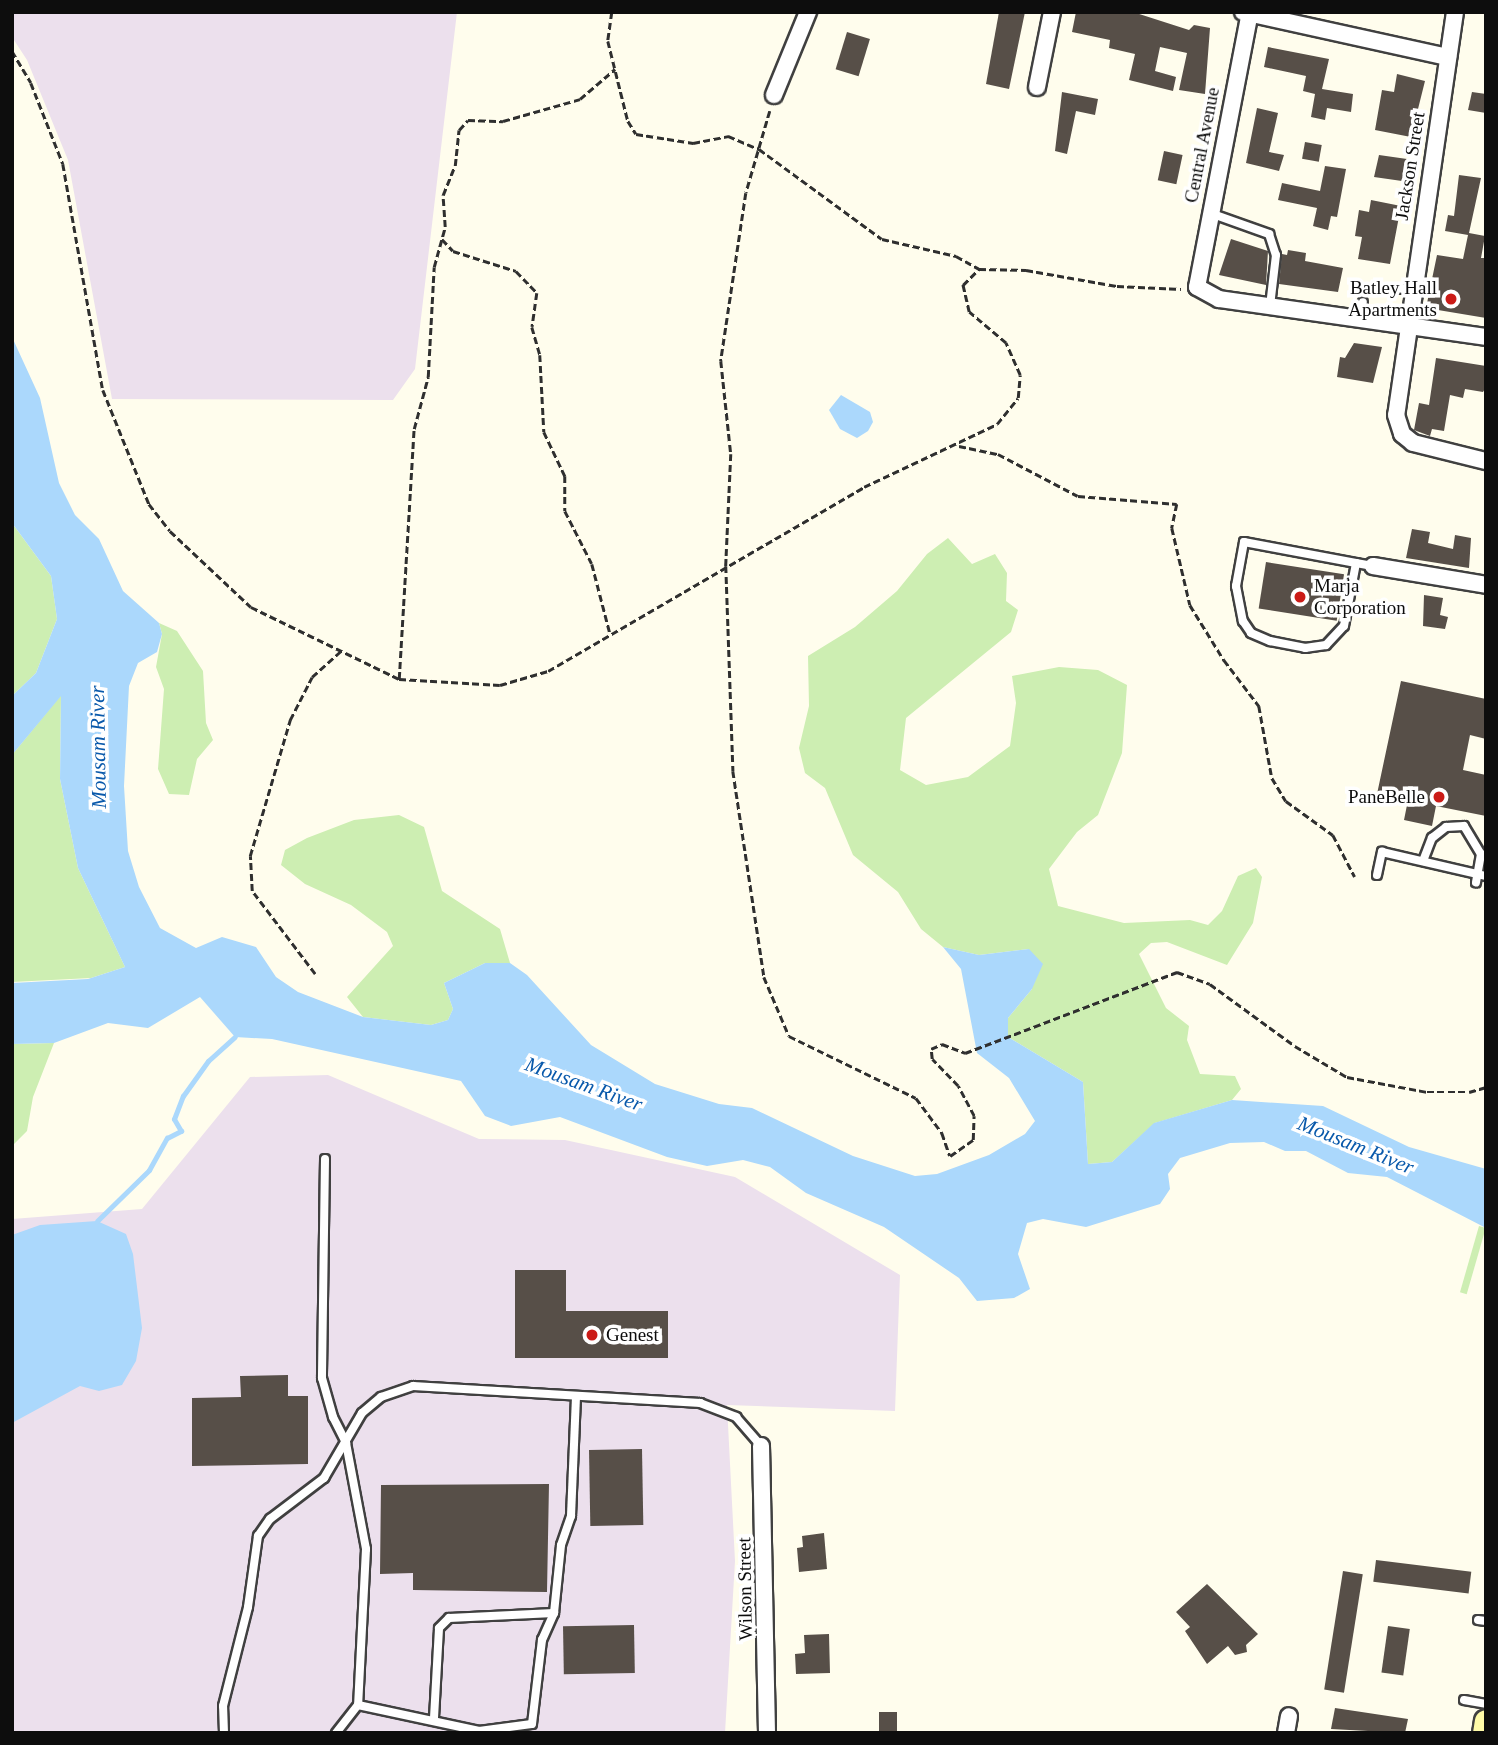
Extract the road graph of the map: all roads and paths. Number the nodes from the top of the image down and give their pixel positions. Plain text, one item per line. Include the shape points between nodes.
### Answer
1 (612, 12) edge
2 (808, 12) edge
3 (1052, 12) edge
4 (1455, 12) edge
5 (1247, 13) edge
6 (12, 51) edge
7 (1448, 57) junction
8 (615, 69) junction
9 (1037, 87) dead end
10 (774, 95) joint
11 (759, 149) junction
12 (1210, 213) junction
13 (442, 239) junction
14 (979, 269) junction
15 (1197, 287) junction
16 (1363, 302) dead end
17 (1269, 306) junction
18 (1360, 320) junction
19 (1406, 326) junction
20 (1486, 337) edge
21 (956, 446) junction
22 (1486, 461) edge
23 (1356, 563) junction
24 (726, 566) junction
25 (1373, 566) joint
26 (1486, 585) edge
27 (610, 635) junction
28 (340, 652) junction
29 (399, 679) junction
30 (1423, 861) junction
31 (1377, 875) dead end
32 (1354, 877) dead end
33 (1480, 878) edge
34 (315, 974) dead end
35 (1486, 1087) edge
36 (325, 1159) dead end
37 (576, 1398) junction
38 (346, 1443) junction
39 (761, 1446) joint
40 (554, 1613) junction
41 (1464, 1700) dead end
42 (358, 1704) junction
43 (1486, 1704) edge
44 (1289, 1716) dead end
45 (434, 1718) junction
46 (1486, 1721) edge
47 (224, 1733) edge
48 (336, 1733) edge
49 (767, 1733) edge
50 (1286, 1733) edge
51 (1484, 1733) edge

1 - 8 path via 608,41
2 - 10 street
3 - 9 street
4 - 7 street, Jackson Street
5 - 7 street
5 - 12 street, Central Avenue
6 - 28 path via 31,83 63,164 103,390 138,484 170,531 251,607
7 - 19 street, Jackson Street via 1404,289
8 - 11 path via 628,121 644,139 693,143 728,136
8 - 13 path via 580,99 545,112 503,121 468,120 459,130 455,166 443,195
10 - 11 path
11 - 14 path via 882,239 956,256
11 - 24 path via 741,220 721,360 730,454
12 - 15 street, Central Avenue
12 - 17 lane via 1269,233 1276,255
13 - 27 path via 453,251 516,271 537,293 532,327 540,355 544,432 565,476 565,511 592,564
13 - 29 path via 434,267 428,377 414,429
14 - 15 path via 1026,270 1117,286
14 - 21 path via 966,279 964,299 975,320 1006,343 1017,360 1018,398 997,424
15 - 17 street via 1219,299
16 - 18 lane
17 - 18 street
18 - 19 street
19 - 20 street
19 - 22 street, Jackson Street via 1395,415 1402,434 1418,445
21 - 24 path via 863,487
21 - 32 path via 998,454 1078,496 1177,504 1172,528 1190,605 1259,706 1272,778 1286,801 1334,835
23 - 23 lane via 1244,541 1236,586 1243,621 1251,633 1270,641 1305,648 1326,645 1345,626
23 - 25 lane
24 - 27 path
24 - 35 path via 733,771 764,977 777,1013 789,1036 916,1098 942,1133 950,1156 973,1140 974,1116 958,1086 932,1059 931,1049 942,1044 965,1053 1177,972 1210,984 1347,1077 1427,1092 1469,1092
25 - 26 street
27 - 29 path via 548,671 500,685
28 - 29 path
28 - 34 path via 312,677 290,720 250,856 252,891
30 - 31 lane via 1382,852
30 - 33 lane
30 - 33 lane via 1432,838 1446,827 1464,826 1478,842
36 - 38 lane via 322,1378 332,1418
37 - 38 lane via 413,1386 381,1396 362,1413
37 - 39 lane via 700,1403 736,1418
37 - 40 lane via 571,1516 561,1545
38 - 42 lane via 366,1549
38 - 47 lane via 324,1478 270,1519 258,1536 248,1607 223,1706
39 - 49 street, Wilson Street
40 - 45 lane via 449,1618 439,1628
40 - 45 lane via 542,1640 532,1724 479,1731
41 - 43 lane
42 - 45 lane
42 - 48 lane
44 - 50 street
46 - 51 street

